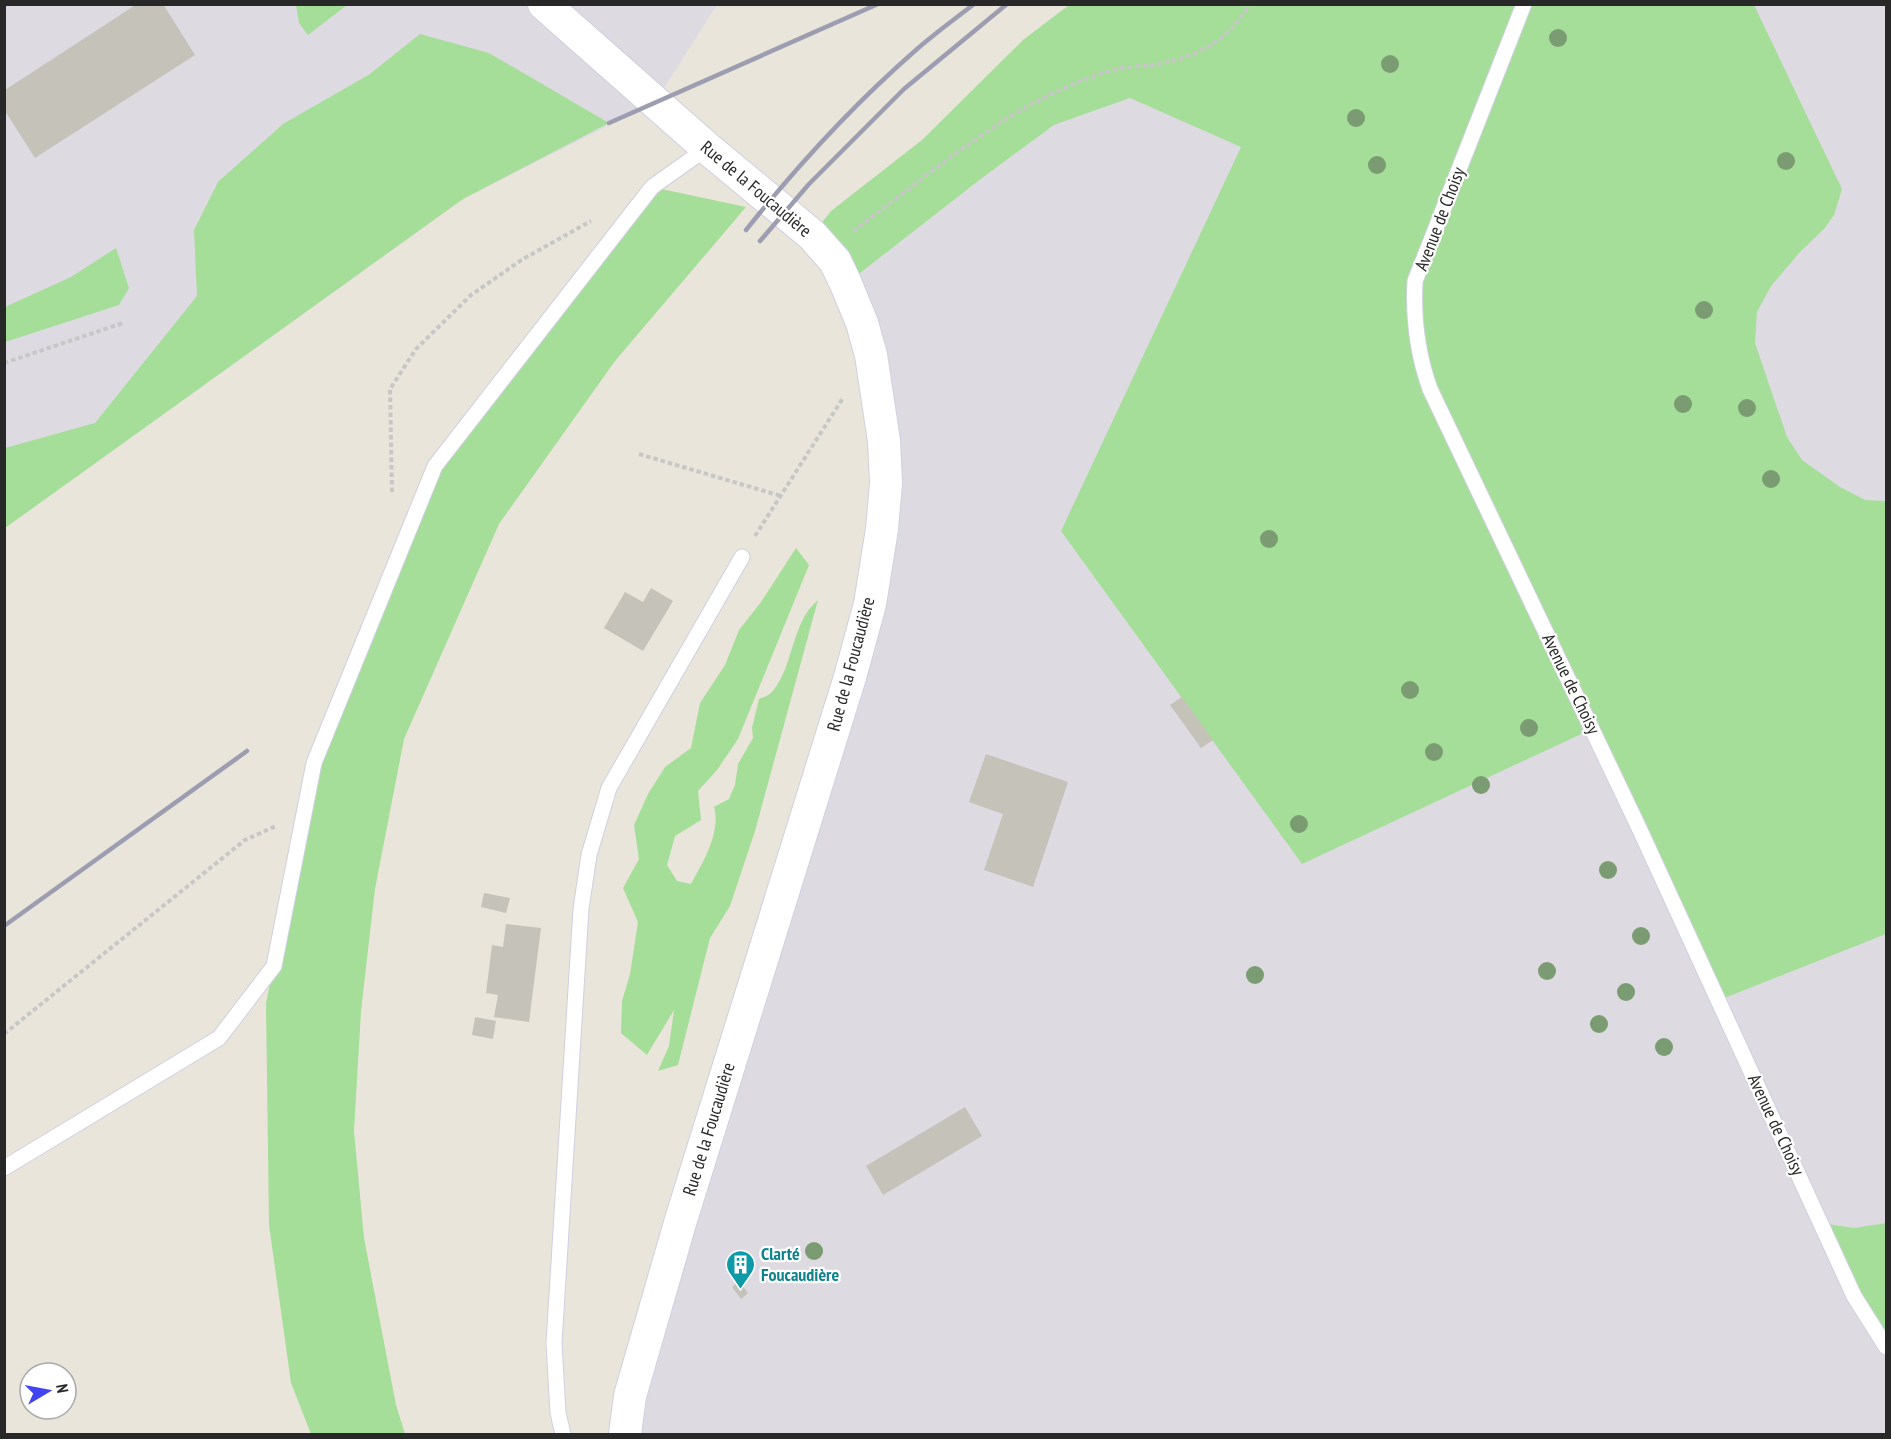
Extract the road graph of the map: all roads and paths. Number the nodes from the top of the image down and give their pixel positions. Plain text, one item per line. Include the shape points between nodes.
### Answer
1 (544, 4) edge
2 (1250, 4) edge
3 (1524, 4) edge
4 (707, 148) junction
5 (596, 218) dead end
6 (826, 251) junction
7 (123, 323) dead end
8 (871, 355) junction
9 (4, 363) edge
10 (639, 454) dead end
11 (392, 492) dead end
12 (781, 496) junction
13 (742, 557) joint
14 (304, 813) junction
15 (4, 1034) edge
16 (4, 1168) edge
17 (1887, 1347) edge
18 (563, 1434) edge
19 (625, 1434) edge

1 - 4 street, Rue de la Foucaudière
2 - 6 path via 1237,24 1190,57 1118,69 1023,107
3 - 17 lane, Avenue de Choisy via 1415,281 1416,339 1421,364 1854,1296
4 - 6 street, Rue de la Foucaudière
4 - 14 lane via 652,187 435,466 314,763
5 - 11 path via 523,259 471,295 416,349 390,390
6 - 8 street, Rue de la Foucaudière via 846,284
7 - 9 path
8 - 12 path
8 - 19 street, Rue de la Foucaudière via 886,483 870,604 680,1222 630,1396
10 - 12 path
12 - 13 path
13 - 18 lane via 609,788 589,855 581,909 554,1343
14 - 15 path via 245,840
14 - 16 lane via 274,966 219,1038

